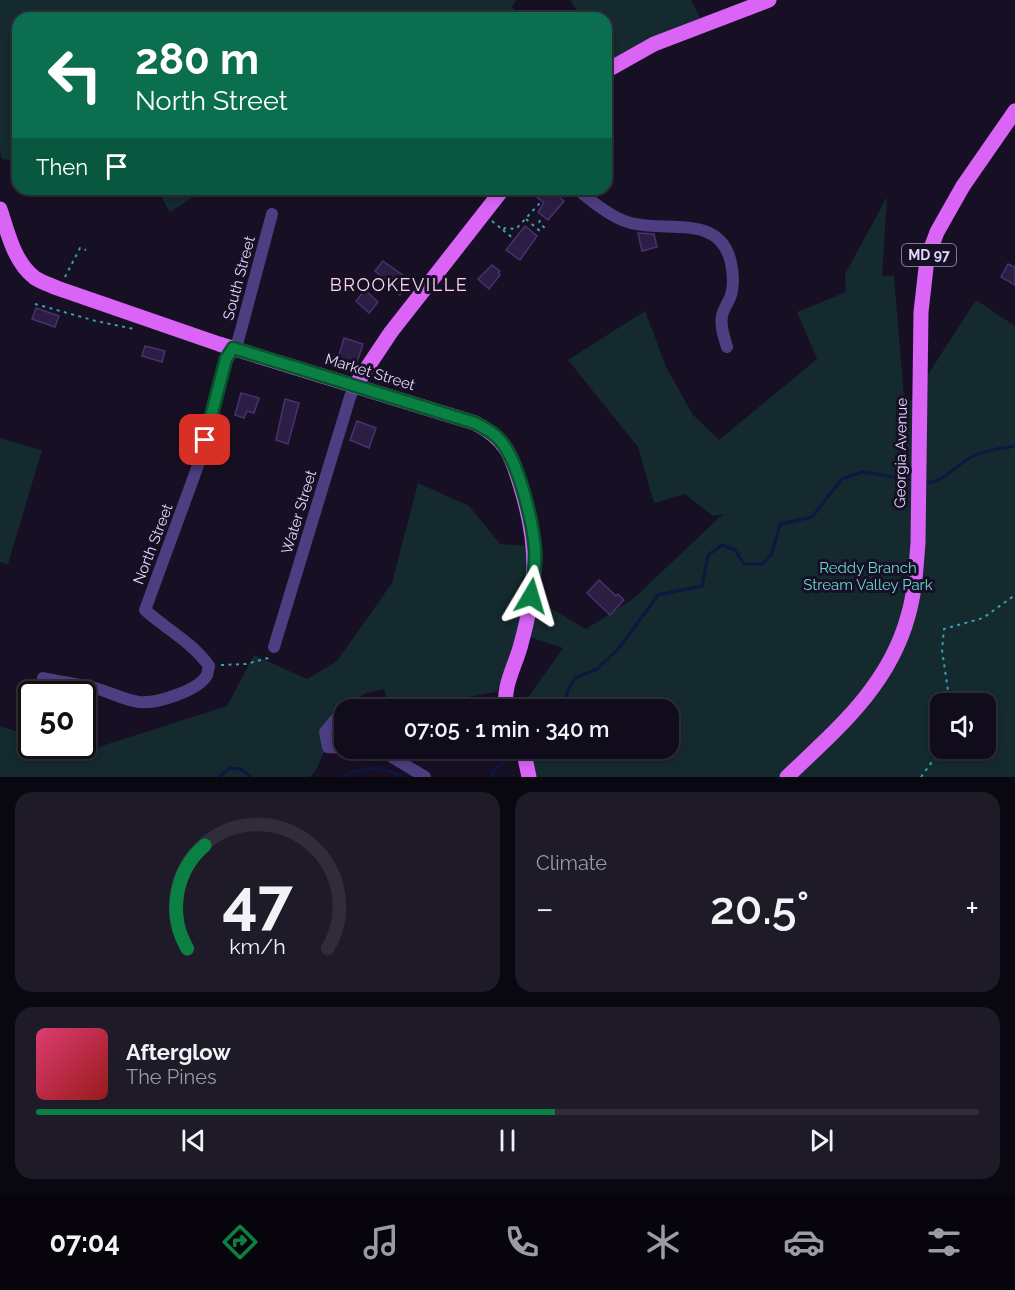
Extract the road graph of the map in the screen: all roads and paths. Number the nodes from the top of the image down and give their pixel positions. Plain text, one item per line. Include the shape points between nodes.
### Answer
1 (769, 0) edge
2 (612, 67) edge
3 (1015, 111) edge
4 (498, 195) edge
5 (584, 195) edge
6 (542, 206) dead end
7 (0, 209) edge
8 (273, 214) dead end
9 (526, 219) junction
10 (540, 220) dead end
11 (492, 221) dead end
12 (544, 228) dead end
13 (503, 230) junction
14 (541, 232) dead end
15 (514, 239) dead end
16 (35, 304) dead end
17 (142, 332) dead end
18 (727, 347) dead end
19 (233, 348) junction
20 (355, 386) junction
21 (1015, 595) edge
22 (274, 647) joint
23 (209, 666) junction
24 (43, 678) dead end
25 (948, 693) edge
26 (505, 699) edge
27 (334, 721) edge
28 (334, 747) edge
29 (395, 759) edge
30 (525, 759) edge
31 (934, 759) edge
32 (425, 777) edge
33 (529, 777) edge
34 (788, 777) edge
35 (921, 777) edge

1 - 2 main road via 654,44
3 - 34 main road, Georgia Avenue / MD 97 via 963,186 937,232 927,260 921,312 915,579 908,616 895,650 871,692
4 - 20 main road
5 - 18 street via 630,223 708,231 720,239 731,262 733,279 732,293 722,315
6 - 9 path via 539,204
7 - 19 main road, Market Street via 14,250 35,278
8 - 19 street, South Street
9 - 13 path via 516,229
9 - 14 path
10 - 12 path
11 - 13 path
13 - 15 path
16 - 17 path
19 - 20 main road, Market Street
19 - 23 street, North Street via 226,359 200,460 145,610 190,644
20 - 22 street, Water Street
20 - 26 main road, Market Street via 475,423 498,438 512,458 530,517 535,568 522,643
21 - 25 path via 983,618 944,629 942,650
22 - 23 path via 268,658
23 - 24 street via 207,675 183,692 142,702
27 - 28 street via 325,732 328,747
29 - 32 street
30 - 33 main road
31 - 35 path

